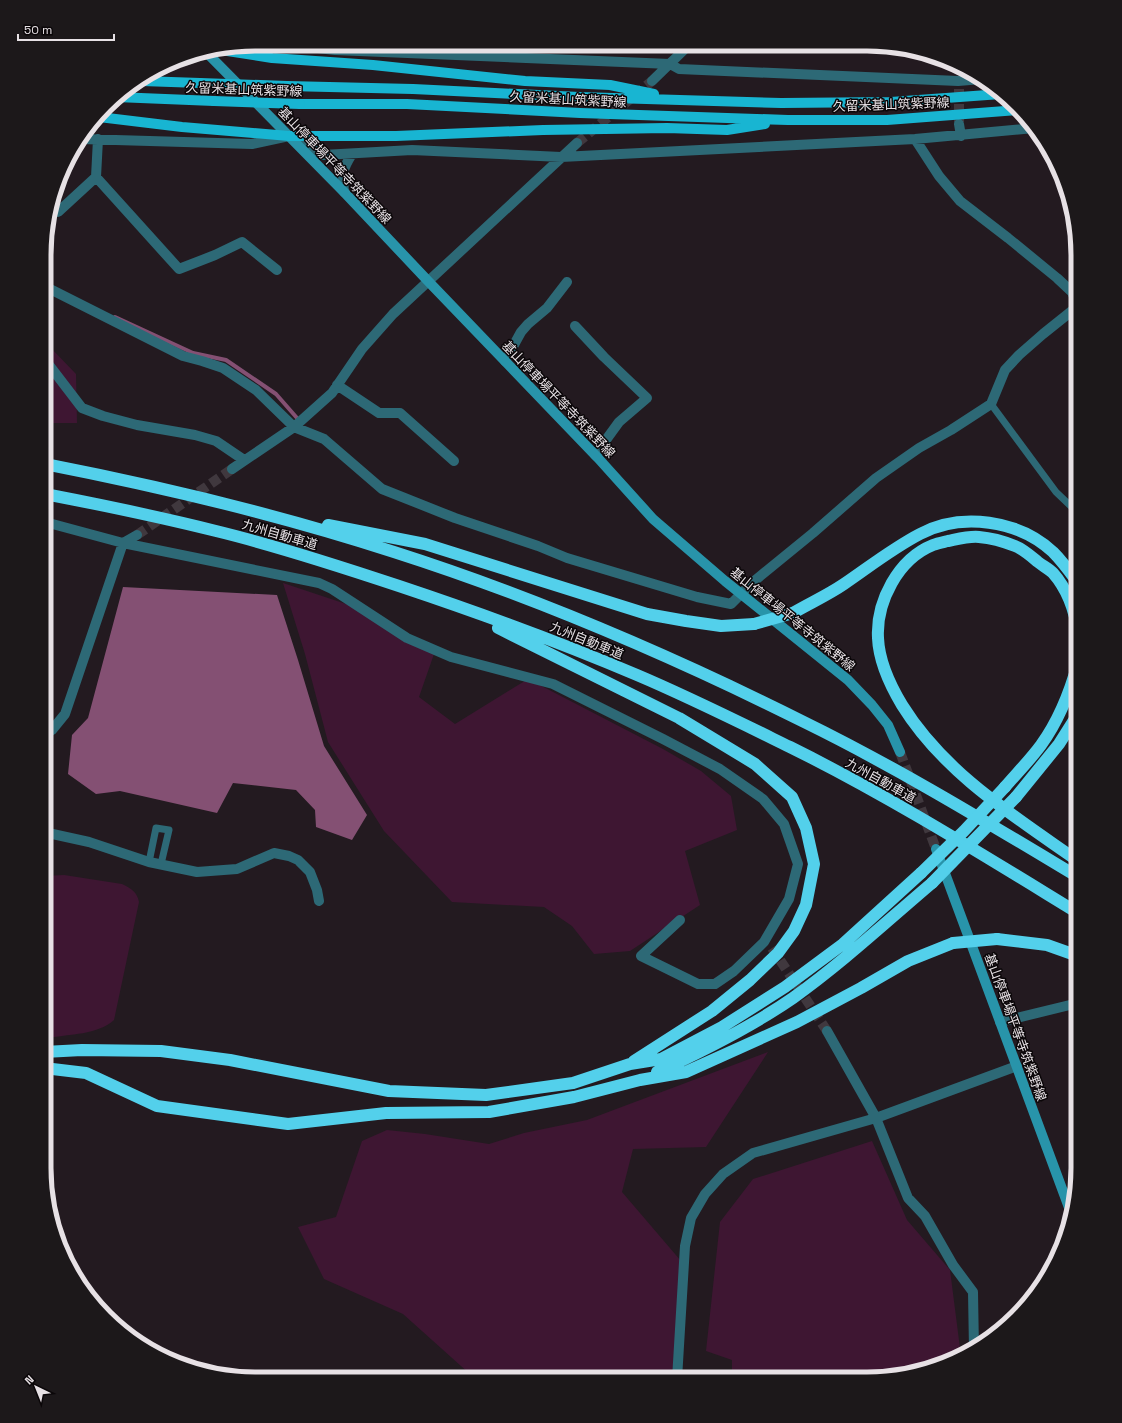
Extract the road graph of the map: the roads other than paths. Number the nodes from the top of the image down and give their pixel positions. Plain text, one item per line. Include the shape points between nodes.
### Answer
1 (365, 51) edge
2 (683, 51) edge
3 (234, 52) edge
4 (210, 56) edge
5 (670, 64) junction
6 (148, 81) edge
7 (652, 81) tunnel mouth
8 (974, 81) edge
9 (993, 95) edge
10 (127, 97) edge
11 (678, 100) junction
12 (1011, 111) edge
13 (104, 118) edge
14 (788, 120) junction
15 (960, 124) tunnel mouth
16 (1027, 129) edge
17 (289, 136) junction
18 (961, 136) junction
19 (88, 138) edge
20 (98, 139) junction
21 (915, 139) junction
22 (577, 143) tunnel mouth
23 (352, 154) junction
24 (561, 157) junction
25 (96, 177) junction
26 (344, 192) junction
27 (56, 210) edge
28 (277, 270) dead end
29 (428, 281) junction
30 (567, 282) dead end
31 (51, 290) edge
32 (1071, 291) edge
33 (1071, 312) edge
34 (575, 326) dead end
35 (505, 362) junction
36 (51, 368) edge
37 (337, 385) junction
38 (991, 404) junction
39 (294, 427) junction
40 (595, 454) junction
41 (244, 460) junction
42 (454, 461) dead end
43 (51, 465) edge
44 (232, 469) tunnel mouth
45 (51, 495) edge
46 (225, 504) junction
47 (1071, 506) edge
48 (51, 524) edge
49 (137, 535) tunnel mouth
50 (123, 543) junction
51 (1071, 574) edge
52 (742, 594) junction
53 (443, 600) junction
54 (1071, 604) edge
55 (1071, 688) edge
56 (1071, 725) edge
57 (51, 731) edge
58 (900, 752) tunnel mouth
59 (51, 834) edge
60 (936, 849) tunnel mouth
61 (1071, 856) edge
62 (149, 862) junction
63 (161, 864) junction
64 (1071, 873) edge
65 (319, 901) dead end
66 (1071, 909) edge
67 (680, 920) dead end
68 (1071, 954) edge
69 (1071, 1005) edge
70 (1000, 1022) junction
71 (827, 1031) tunnel mouth
72 (51, 1052) edge
73 (630, 1064) junction
74 (1017, 1066) junction
75 (51, 1069) edge
76 (640, 1080) junction
77 (876, 1118) junction
78 (1068, 1205) edge
79 (974, 1342) edge
80 (677, 1372) edge

1 - 5 street
2 - 5 street
3 - 11 main road via 272,58 374,65 525,81 610,85
4 - 17 main road, 基山停車場平等寺筑紫野線
5 - 7 street
5 - 8 street via 679,69 958,85
6 - 11 main road, 久留米基山筑紫野線, bridge
9 - 11 main road, 久留米基山筑紫野線 via 891,102 780,103
10 - 14 main road, 久留米基山筑紫野線, bridge via 300,104 408,104
12 - 14 main road, 久留米基山筑紫野線 via 887,120
13 - 17 main road
14 - 17 main road via 727,130 659,128 396,136
15 - 18 street
16 - 18 street
17 - 20 street via 252,144
17 - 23 street via 323,155
17 - 26 main road, 基山停車場平等寺筑紫野線
18 - 21 street
19 - 20 street
20 - 25 street
21 - 24 street
21 - 32 street via 939,176 960,200
22 - 24 street
23 - 24 street via 412,150
23 - 26 street via 342,176
24 - 29 street
25 - 27 street via 58,212
25 - 28 street via 179,269 242,242
26 - 29 main road, 基山停車場平等寺筑紫野線
29 - 35 main road, 基山停車場平等寺筑紫野線
29 - 37 street via 393,314 362,349
30 - 35 street via 547,308 521,332
31 - 39 street via 183,356 224,368 256,390
33 - 38 street via 1005,370
34 - 40 street via 646,398 619,422
35 - 40 main road, 基山停車場平等寺筑紫野線
36 - 41 street via 82,408 137,425 216,441
37 - 39 street via 332,393
37 - 42 street via 379,413 400,414
38 - 47 lane via 1056,492
38 - 52 street via 876,478
39 - 41 street
39 - 52 street via 324,439 382,489 455,518 566,558 697,597 731,604
40 - 52 main road, 基山停車場平等寺筑紫野線 via 653,519
41 - 44 street
43 - 46 highway, 九州自動車道
45 - 53 highway, 九州自動車道 via 217,531 321,560
46 - 51 highway, bridge via 425,544 647,614 721,626 754,624 793,613 842,585 921,533 946,524 971,521 994,523 1015,529 1035,539 1052,552
46 - 64 highway, 九州自動車道 via 333,533 455,573 556,611 651,651 805,722 952,802
48 - 50 street
49 - 50 street
50 - 57 street via 65,714
50 - 67 street via 319,582 407,638 451,657 553,684 720,769 763,799 784,824 798,864 789,898 768,945 715,984 698,984 640,956
52 - 58 main road, 基山停車場平等寺筑紫野線 via 848,680 888,725
53 - 66 highway, 九州自動車道 via 639,676 791,748 937,827
53 - 73 highway via 679,718 755,764 792,797 806,828 814,864 806,905 794,931 778,953 712,1011
54 - 61 highway via 1053,573 1016,546 979,537 958,539 933,545 915,556 900,571 883,604 878,639 888,679 903,706 948,763 974,786
55 - 73 highway, bridge via 1041,744 1005,787 921,873 843,944 785,987 722,1027 661,1059
56 - 76 highway, bridge via 1016,797 932,883 853,950 792,998 729,1037
59 - 62 street via 89,842
60 - 70 main road, 基山停車場平等寺筑紫野線
62 - 63 street
62 - 63 lane via 156,828 169,830
63 - 65 street via 197,872 237,869 274,853 289,856 298,860 310,872
68 - 76 highway, bridge via 1047,945 996,939 952,943 908,961 797,1022 686,1072
69 - 70 street
70 - 74 main road, 基山停車場平等寺筑紫野線
71 - 77 street
72 - 73 highway via 161,1051 230,1060 389,1091 486,1095 573,1083
74 - 77 street
74 - 78 main road, 基山停車場平等寺筑紫野線
75 - 76 highway via 86,1073 156,1106 288,1124 386,1113 489,1112 574,1097
77 - 79 street via 908,1198 925,1216 953,1265 973,1292
77 - 80 street via 753,1153 723,1174 704,1194 691,1218 685,1246

